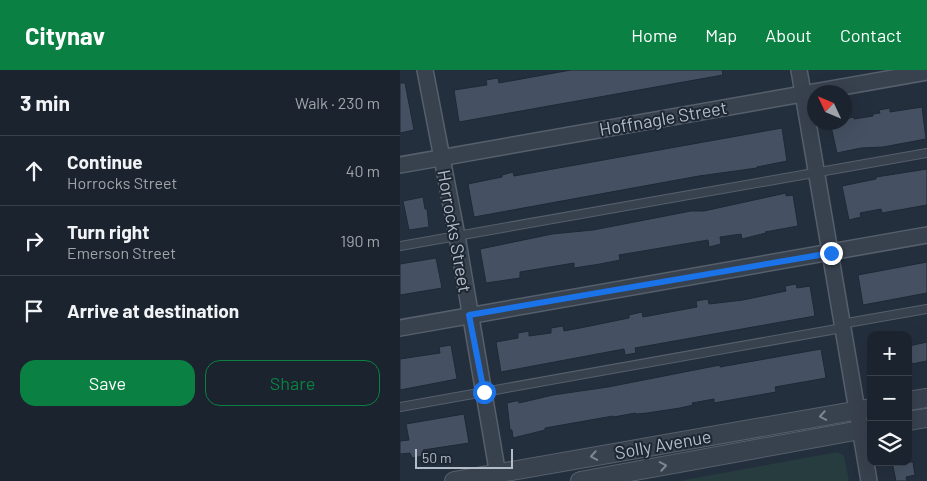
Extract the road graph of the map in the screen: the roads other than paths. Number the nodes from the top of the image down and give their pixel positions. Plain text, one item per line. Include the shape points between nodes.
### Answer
1 (425, 70) edge
2 (799, 70) edge
3 (927, 72) edge
4 (804, 94) junction
5 (927, 153) edge
6 (441, 158) junction
7 (400, 165) edge
8 (817, 172) junction
9 (927, 235) edge
10 (456, 236) junction
11 (400, 246) edge
12 (831, 253) junction
13 (927, 309) edge
14 (469, 315) junction
15 (842, 326) junction
16 (400, 328) edge
17 (484, 392) junction
18 (927, 398) edge
19 (912, 400) edge
20 (400, 407) edge
21 (864, 409) edge
22 (927, 418) edge
23 (912, 421) edge
24 (866, 429) edge
25 (498, 477) edge
26 (454, 481) edge
27 (580, 481) edge
28 (869, 481) edge

1 - 6 street, Horrocks Street
2 - 4 street
3 - 4 street, Hoffnagle Street
4 - 6 street, Hoffnagle Street
4 - 8 street
5 - 8 lane
6 - 7 street, Hoffnagle Street
6 - 10 street, Horrocks Street
8 - 10 lane
8 - 12 street
9 - 12 street
10 - 11 lane
10 - 14 street, Horrocks Street
12 - 14 street
12 - 15 street
13 - 15 lane
14 - 16 street
14 - 17 street, Horrocks Street
15 - 17 lane
15 - 21 street
17 - 20 lane
17 - 25 street, Horrocks Street
18 - 19 street
21 - 24 street
21 -> 25 street, Solly Avenue
22 - 23 street
27 -> 24 street, Solly Avenue
24 - 28 street
25 - 26 street, Solly Avenue

